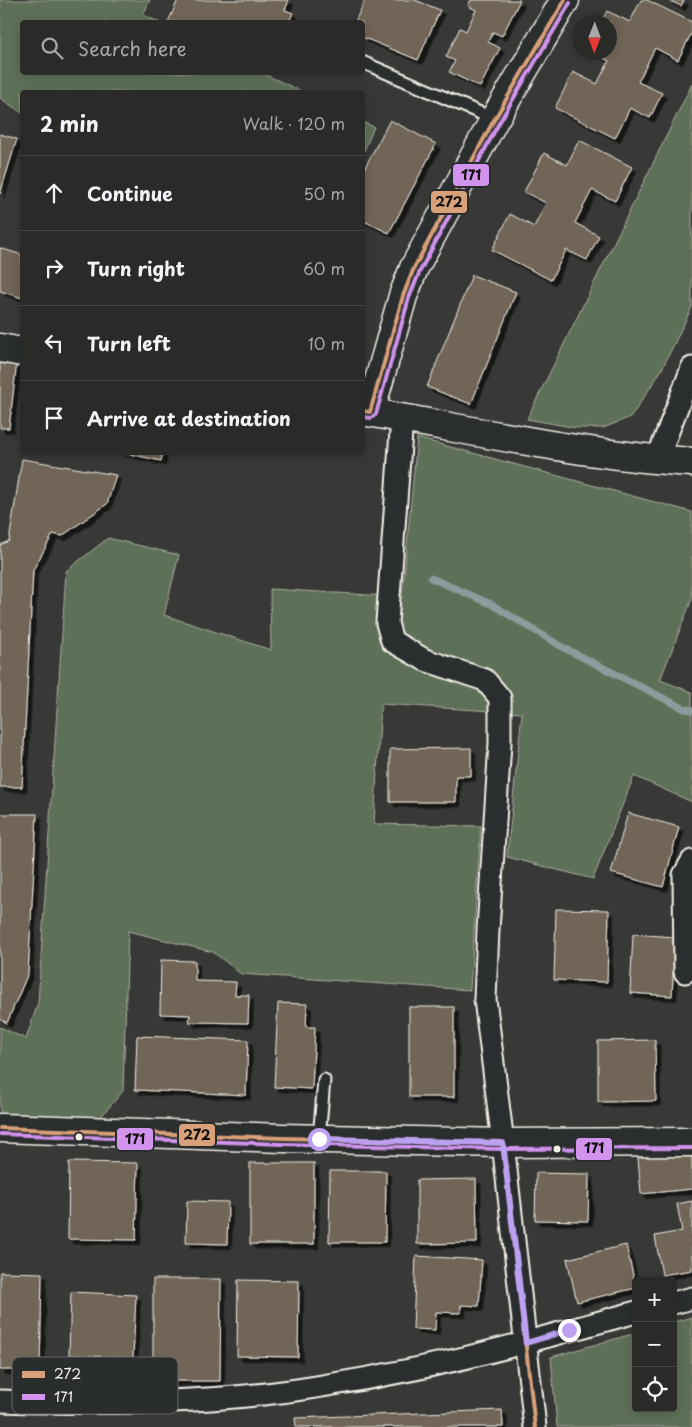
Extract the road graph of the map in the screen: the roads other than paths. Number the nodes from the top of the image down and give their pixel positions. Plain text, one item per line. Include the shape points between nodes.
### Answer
1 (565, 0) edge
2 (365, 63) edge
3 (494, 120) junction
4 (0, 348) edge
5 (20, 352) edge
6 (692, 368) edge
7 (366, 411) edge
8 (402, 418) junction
9 (657, 460) junction
10 (692, 462) edge
11 (692, 861) edge
12 (685, 972) dead end
13 (324, 1080) dead end
14 (0, 1128) edge
15 (319, 1139) junction
16 (692, 1142) edge
17 (503, 1143) junction
18 (692, 1298) edge
19 (677, 1302) edge
20 (632, 1313) edge
21 (526, 1343) junction
22 (178, 1400) edge
23 (535, 1427) edge

1 - 3 street
2 - 3 lane
3 - 7 street via 414,268
4 - 5 street
6 - 9 street
7 - 8 street
8 - 9 street via 565,448
8 - 17 street via 388,623 392,641 425,660 485,680 500,698 485,999
9 - 10 street
11 - 12 street via 684,875
13 - 15 lane
14 - 15 street
15 - 17 street
16 - 17 street
17 - 21 street
18 - 19 street
20 - 21 street
21 - 22 street via 315,1387
21 - 23 street

